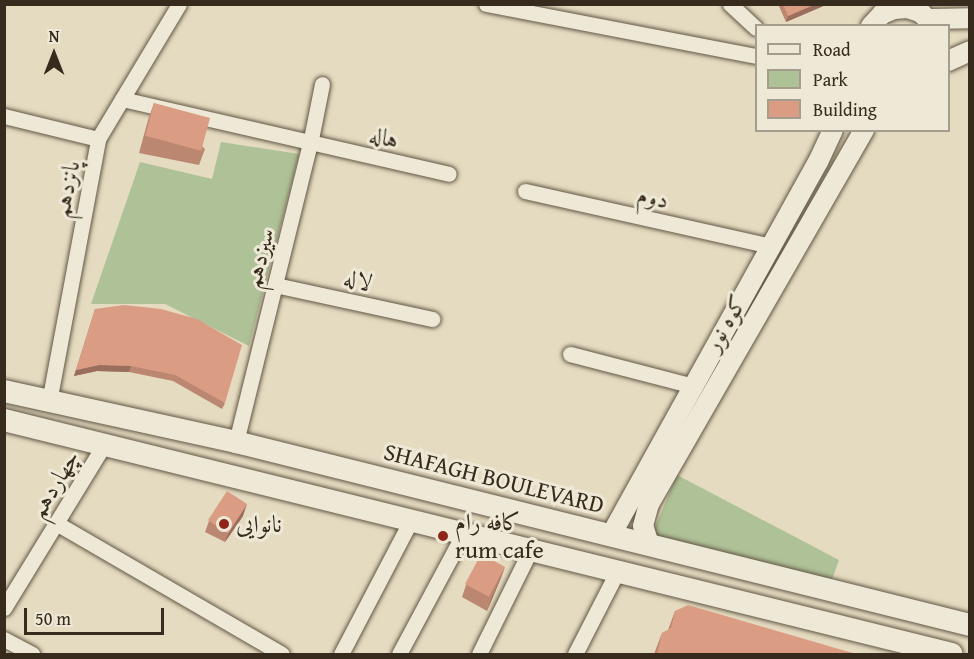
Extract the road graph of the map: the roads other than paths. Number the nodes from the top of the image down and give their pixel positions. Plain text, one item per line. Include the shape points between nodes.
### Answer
1 (179, 4) edge
2 (486, 4) edge
3 (730, 4) edge
4 (876, 15) edge
5 (969, 18) edge
6 (933, 22) edge
7 (755, 27) edge
8 (969, 51) edge
9 (755, 56) edge
10 (950, 61) edge
11 (322, 84) dead end
12 (122, 99) junction
13 (4, 116) edge
14 (832, 132) edge
15 (863, 132) edge
16 (99, 139) junction
17 (310, 144) junction
18 (449, 174) dead end
19 (525, 191) dead end
20 (771, 246) junction
21 (275, 285) junction
22 (432, 319) dead end
23 (570, 354) dead end
24 (694, 386) junction
25 (4, 391) edge
26 (49, 402) junction
27 (4, 420) edge
28 (236, 442) junction
29 (104, 445) junction
30 (304, 459) junction
31 (296, 492) junction
32 (623, 514) junction
33 (645, 519) junction
34 (411, 520) junction
35 (56, 523) junction
36 (464, 533) junction
37 (611, 535) junction
38 (649, 544) junction
39 (531, 549) junction
40 (618, 570) junction
41 (4, 608) edge
42 (969, 625) edge
43 (4, 639) edge
44 (32, 654) edge
45 (282, 654) edge
46 (341, 654) edge
47 (399, 654) edge
48 (479, 654) edge
49 (575, 654) edge
50 (952, 654) edge

1 - 12 street, پانزدهم
2 - 9 street
3 - 7 street
4 - 6 street via 907,8
5 - 6 street
8 - 10 street
11 - 17 street, سیزدهم
12 - 16 street, پانزدهم
12 - 17 street, هاله
13 - 16 street
14 - 20 street, کوه نور
15 - 33 street, کوه نور via 649,504
16 - 26 street, پانزدهم
17 - 18 street, هاله
17 - 21 street, سیزدهم
19 - 20 street, دوم
20 - 24 street, کوه نور
21 - 22 street, لاله
21 - 28 street, سیزدهم
23 - 24 street
24 - 32 street, کوه نور
25 - 26 main road, SHAFAGH BOULEVARD
26 - 28 main road, SHAFAGH BOULEVARD
27 - 29 main road
28 - 30 main road, SHAFAGH BOULEVARD
29 - 31 main road
29 - 35 street, چهاردهم
30 - 31 main road
30 - 37 main road, SHAFAGH BOULEVARD
31 - 34 main road
32 - 33 street via 627,522 636,524
32 - 37 street, کوه نور
33 - 38 street via 643,526
34 - 36 main road
34 - 46 street
35 - 41 street, چهاردهم
35 - 45 street
36 - 39 main road
36 - 47 street
37 - 38 main road, SHAFAGH BOULEVARD
38 - 42 main road, SHAFAGH BOULEVARD
39 - 40 main road
39 - 48 street
40 - 49 street
40 - 50 main road
43 - 44 street

